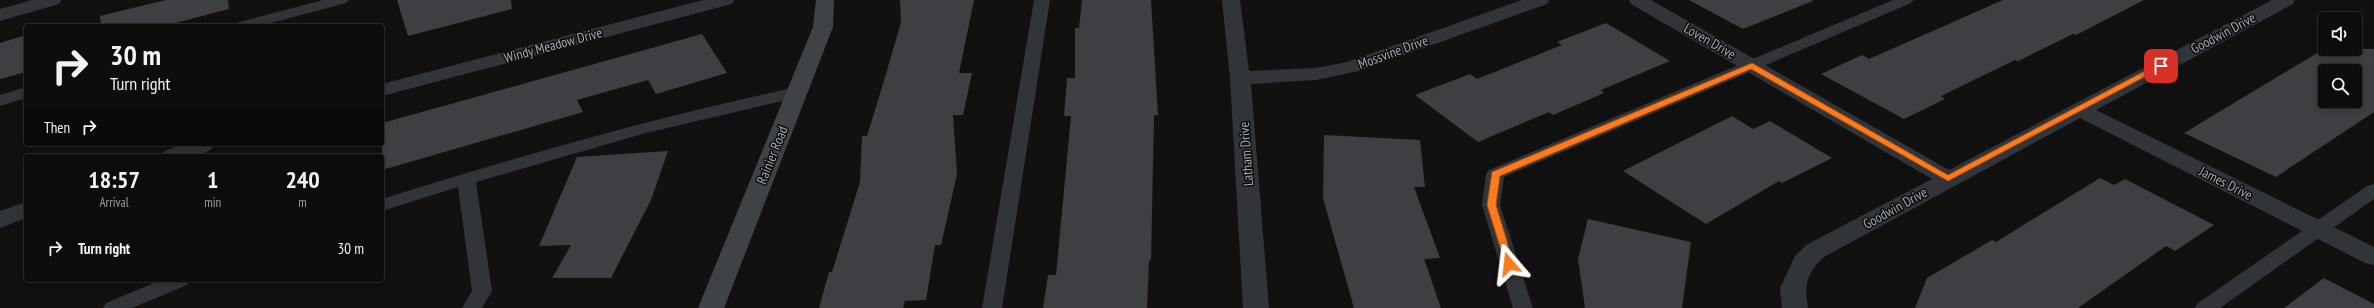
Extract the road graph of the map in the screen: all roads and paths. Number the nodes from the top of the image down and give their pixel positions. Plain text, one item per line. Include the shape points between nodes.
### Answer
1 (52, 0) edge
2 (341, 0) edge
3 (725, 0) edge
4 (825, 0) edge
5 (1042, 0) edge
6 (1231, 0) edge
7 (1540, 0) edge
8 (1638, 0) edge
9 (1906, 0) edge
10 (2286, 0) edge
11 (0, 15) edge
12 (250, 24) edge
13 (1752, 66) junction
14 (1240, 78) junction
15 (384, 89) edge
16 (797, 92) junction
17 (24, 93) edge
18 (0, 101) edge
19 (2078, 110) junction
20 (200, 146) edge
21 (178, 154) edge
22 (1948, 178) junction
23 (466, 179) junction
24 (2374, 190) edge
25 (384, 204) edge
26 (24, 210) edge
27 (0, 220) edge
28 (2317, 229) junction
29 (2374, 257) edge
30 (175, 282) edge
31 (113, 308) edge
32 (472, 308) edge
33 (711, 308) edge
34 (992, 308) edge
35 (1256, 308) edge
36 (1522, 308) edge
37 (1795, 308) edge
38 (2205, 308) edge

1 - 11 street
2 - 12 lane
3 - 15 street, Windy Meadow Drive
4 - 16 street, Rainier Road via 823,27
5 - 34 lane
6 - 14 street, Latham Drive
7 - 14 street, Mossvine Drive via 1352,67 1316,74
8 - 13 street, Loven Drive
9 - 13 lane
10 - 19 street, Goodwin Drive
13 - 22 street, Loven Drive
13 - 36 lane via 1495,174 1491,205
14 - 35 street, Latham Drive
16 - 23 lane via 720,108
16 - 33 street, Rainier Road
17 - 18 lane
19 - 22 street, Goodwin Drive
19 - 28 street, James Drive
20 - 21 street
22 - 37 street, Goodwin Drive via 1815,252 1804,262 1792,288
23 - 25 lane
23 - 32 lane via 482,291
24 - 28 lane
26 - 27 street
28 - 29 street, James Drive
28 - 38 lane
30 - 31 lane

